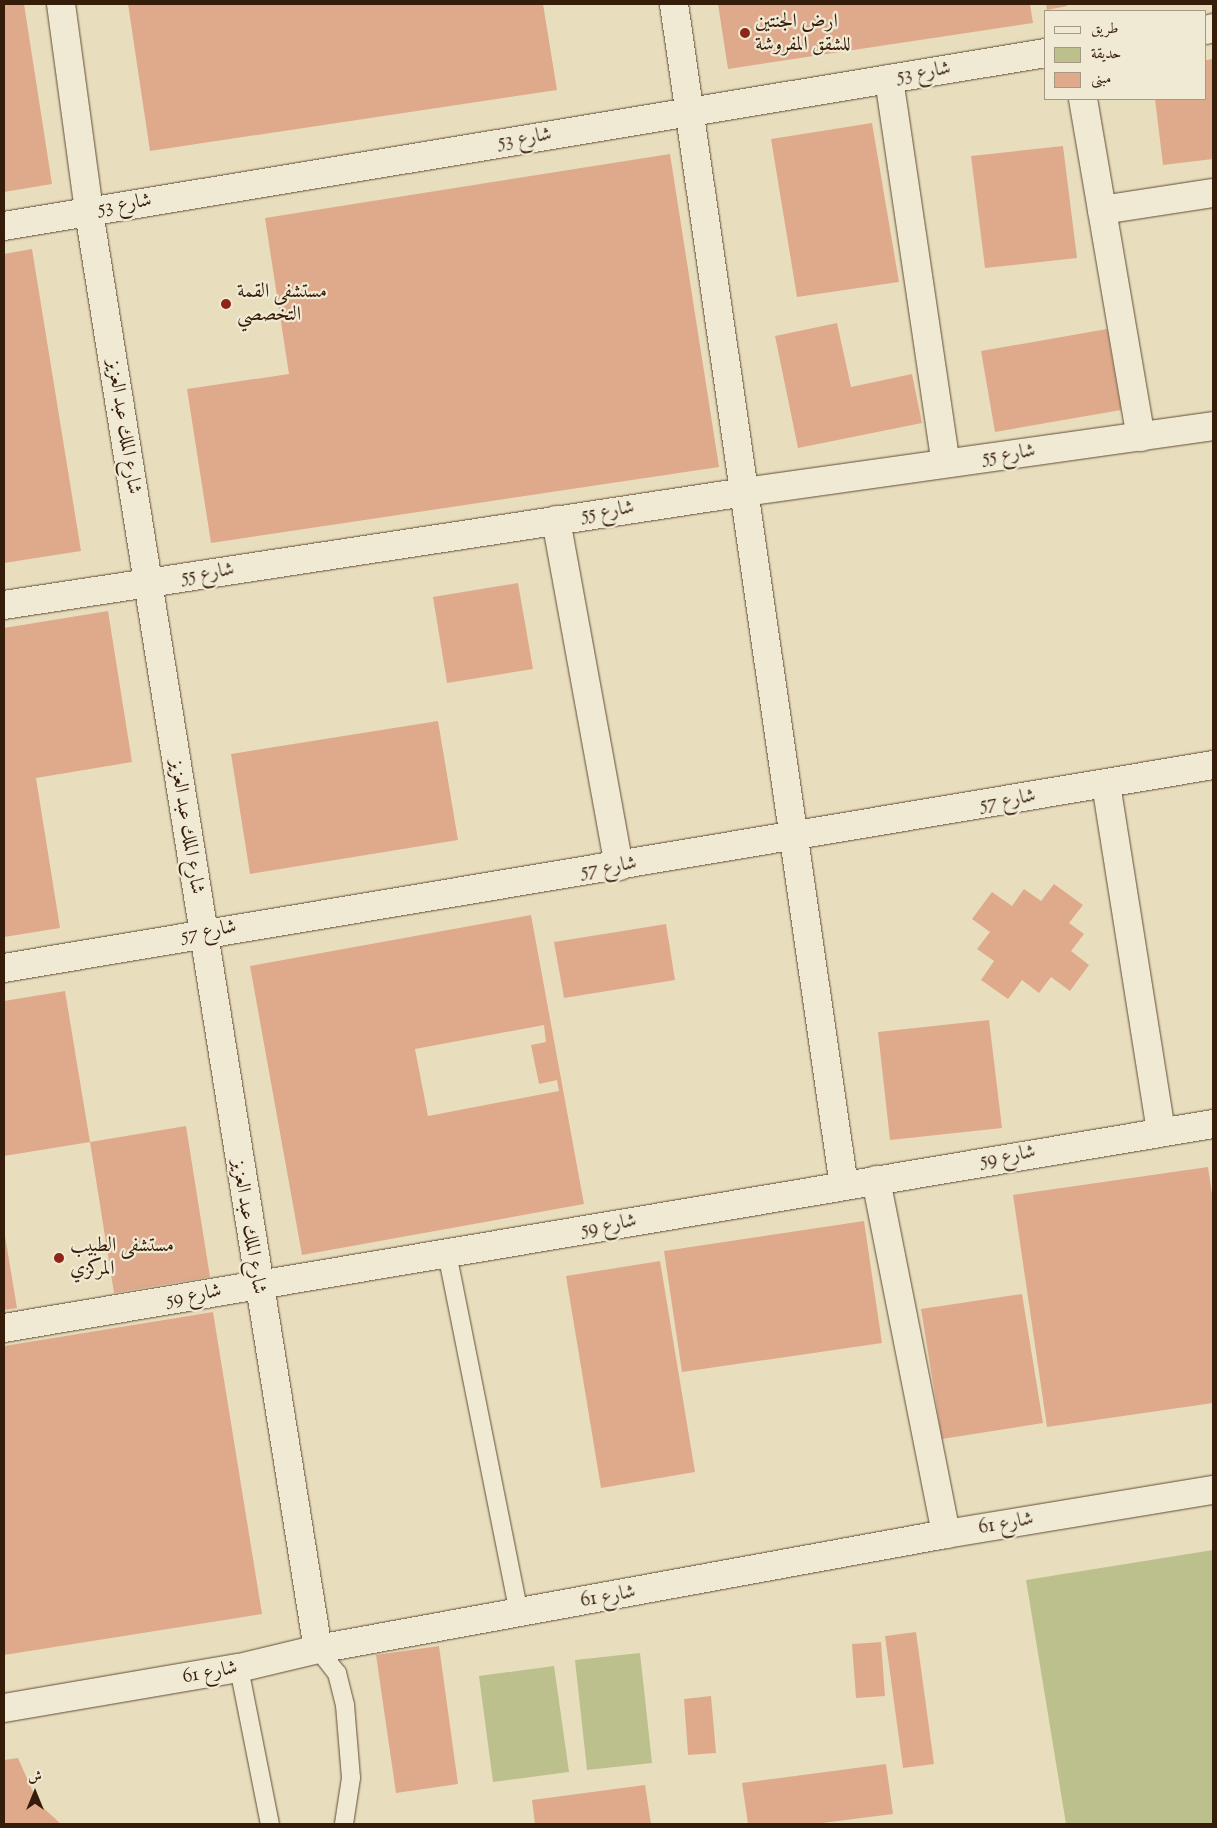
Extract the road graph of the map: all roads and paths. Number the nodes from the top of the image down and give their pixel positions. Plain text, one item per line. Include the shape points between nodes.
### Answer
1 (61, 4) edge
2 (674, 4) edge
3 (1044, 53) edge
4 (889, 79) junction
5 (1083, 100) edge
6 (687, 112) junction
7 (1213, 193) edge
8 (1102, 210) junction
9 (89, 212) junction
10 (4, 226) edge
11 (1213, 426) edge
12 (1141, 437) junction
13 (946, 463) junction
14 (745, 492) junction
15 (556, 520) junction
16 (148, 583) junction
17 (4, 605) edge
18 (1213, 765) edge
19 (1106, 784) junction
20 (793, 838) junction
21 (619, 866) junction
22 (203, 933) junction
23 (4, 968) edge
24 (1212, 1130) edge
25 (1162, 1131) junction
26 (876, 1180) junction
27 (844, 1186) junction
28 (447, 1253) junction
29 (257, 1285) junction
30 (4, 1328) edge
31 (1213, 1490) edge
32 (946, 1534) junction
33 (519, 1613) junction
34 (318, 1649) junction
35 (239, 1668) junction
36 (4, 1708) edge
37 (270, 1824) edge
38 (344, 1824) edge

1 - 9 street, شارع الملك عبد العزيز
2 - 6 street
3 - 4 street, شارع 53
4 - 6 street, شارع 53
4 - 13 street
5 - 8 street
6 - 9 street, شارع 53
6 - 14 street
7 - 8 street
8 - 12 street
9 - 10 street, شارع 53
9 - 16 street, شارع الملك عبد العزيز
11 - 12 street, شارع 55
12 - 13 street, شارع 55
13 - 14 street, شارع 55
14 - 15 street, شارع 55
14 - 20 street
15 - 16 street, شارع 55
15 - 21 street
16 - 17 street, شارع 55
16 - 22 street, شارع الملك عبد العزيز
18 - 19 street, شارع 57
19 - 20 street, شارع 57
19 - 25 street
20 - 21 street, شارع 57
20 - 27 street
21 - 22 street, شارع 57
22 - 23 street, شارع 57
22 - 29 street, شارع الملك عبد العزيز
24 - 25 street, شارع 59
25 - 26 street, شارع 59
26 - 27 street, شارع 59
26 - 32 street
27 - 28 street, شارع 59
28 - 29 street, شارع 59
28 - 33 lane
29 - 30 street, شارع 59
29 - 34 street, شارع الملك عبد العزيز
31 - 32 street, شارع 61
32 - 33 street, شارع 61
33 - 34 street, شارع 61
34 - 35 street, شارع 61
34 - 38 lane via 337,1673 345,1705 351,1778
35 - 36 street, شارع 61
35 - 37 lane

